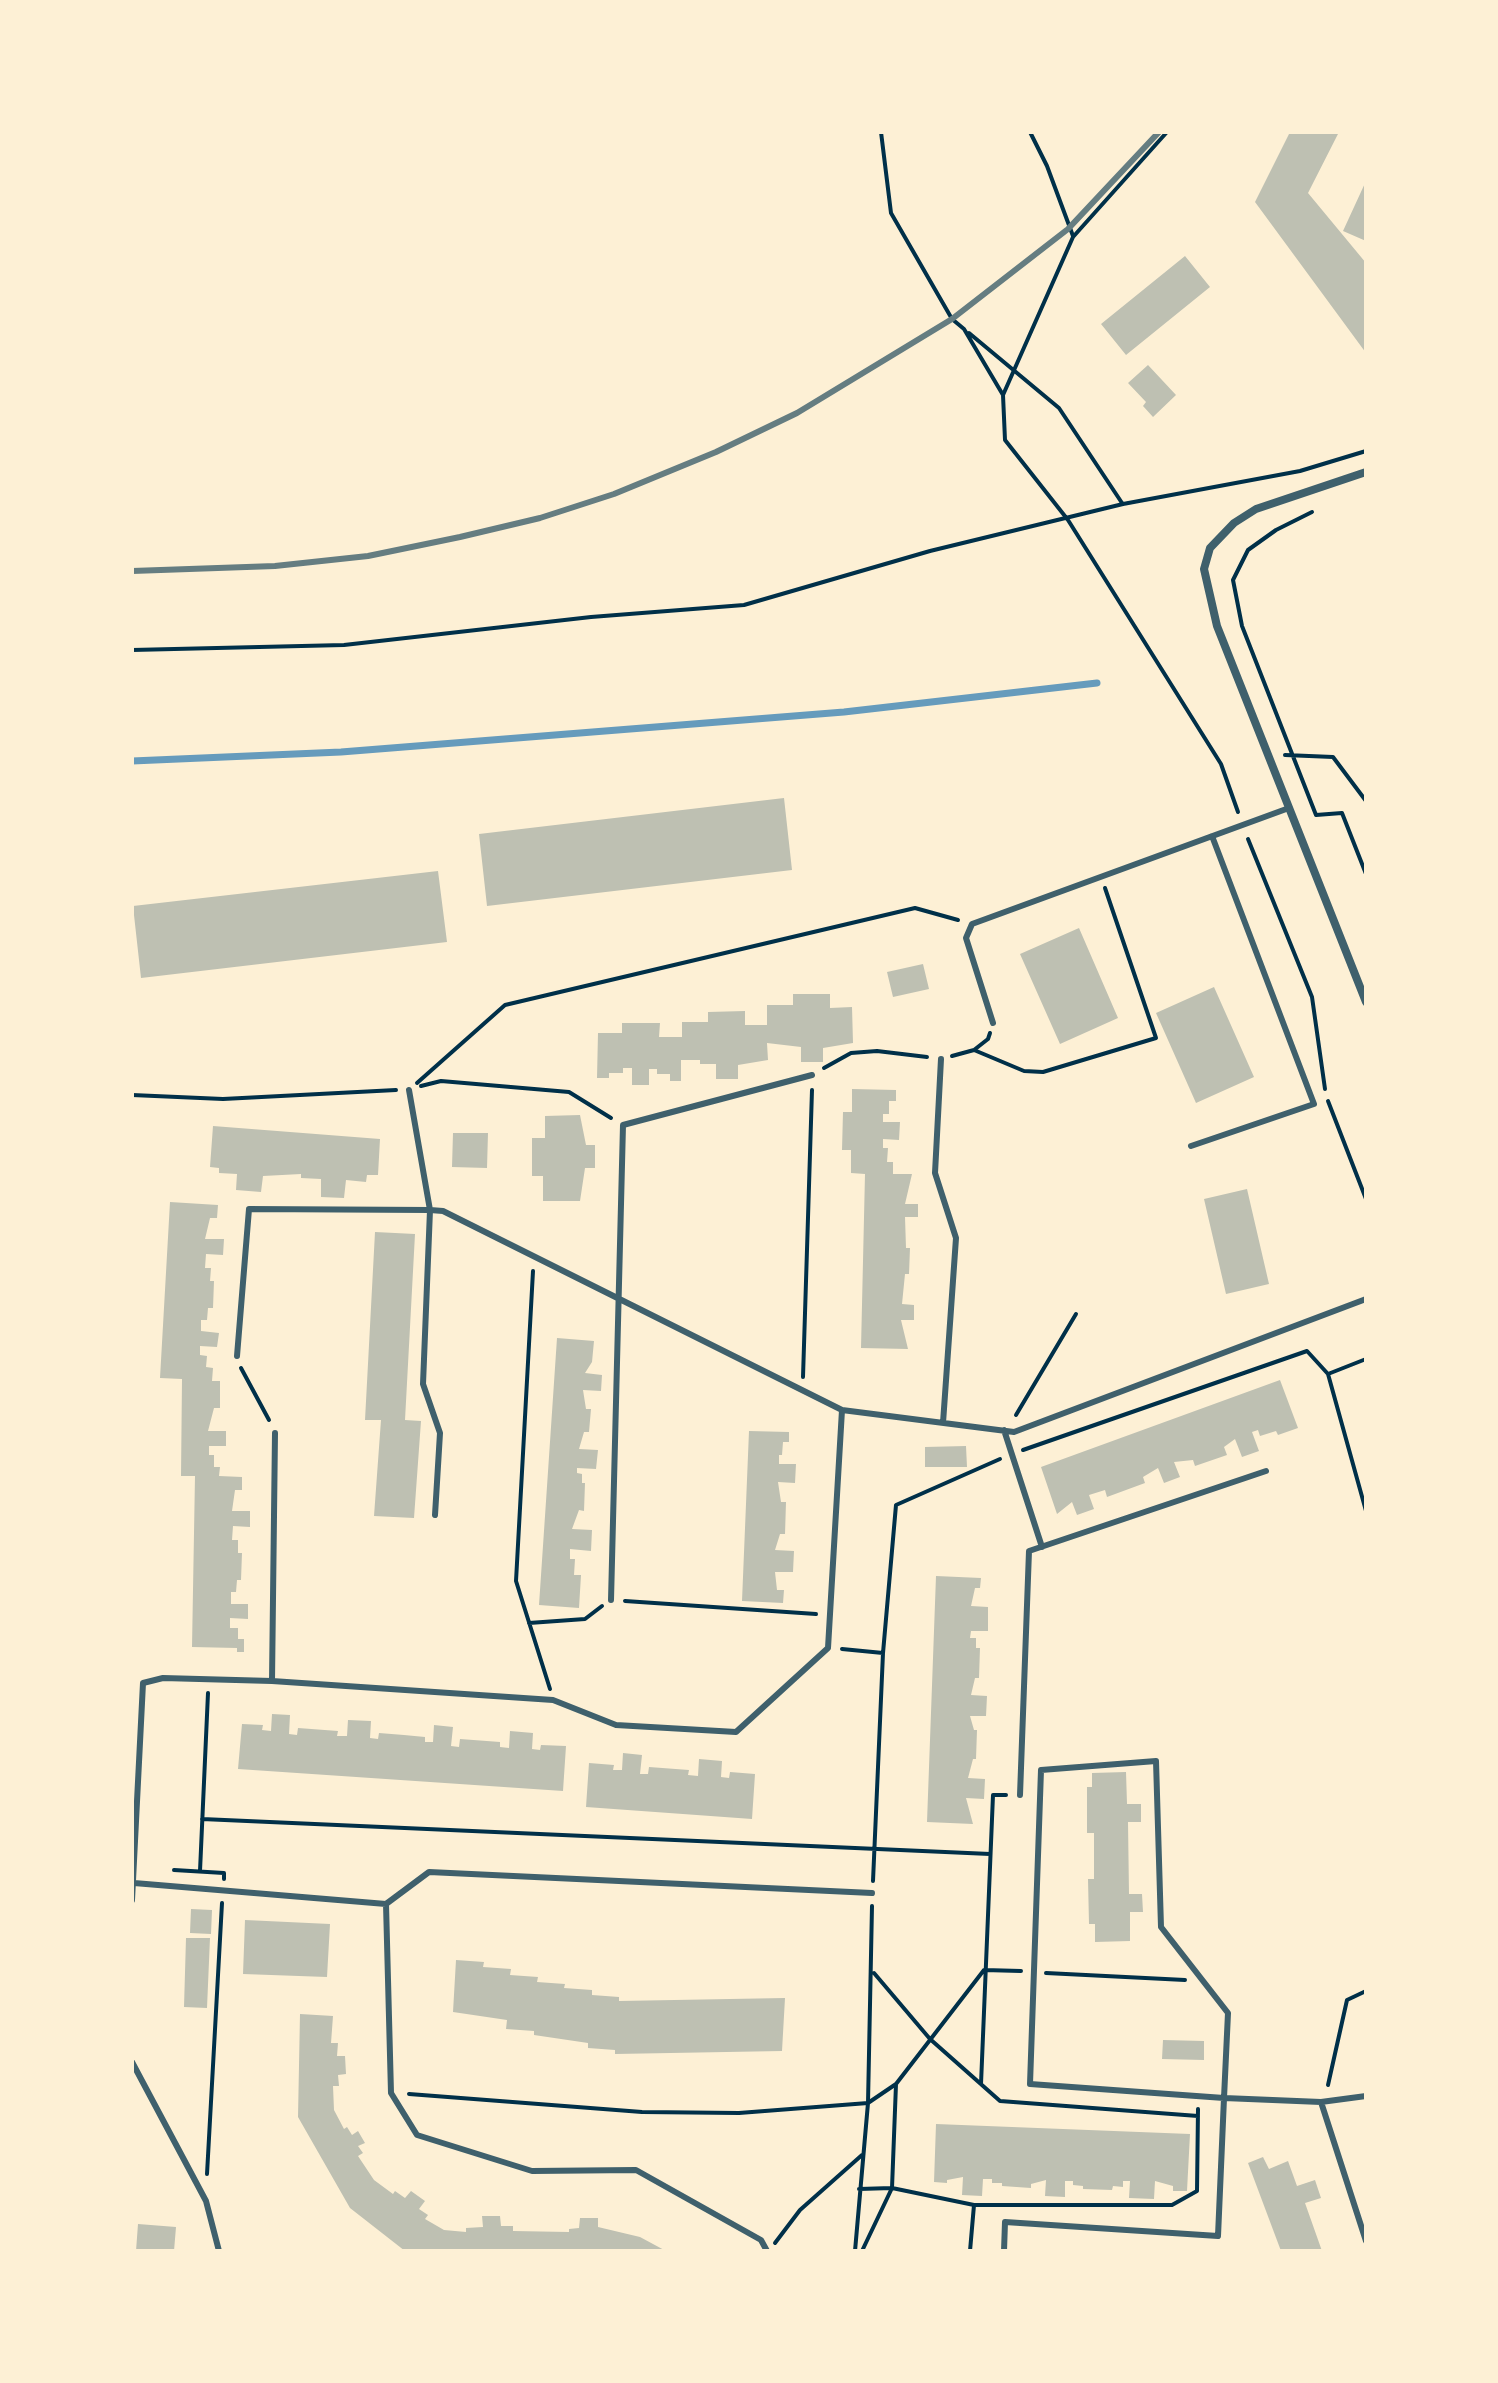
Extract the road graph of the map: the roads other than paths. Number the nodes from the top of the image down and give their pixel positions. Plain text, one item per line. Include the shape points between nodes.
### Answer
1 (1366, 472) edge
2 (1289, 808) junction
3 (1212, 836) junction
4 (1366, 1002) edge
5 (993, 1023) road end
6 (941, 1059) road end
7 (812, 1075) road end
8 (409, 1090) road end
9 (1191, 1146) dead end
10 (430, 1210) junction
11 (1366, 1299) edge
12 (622, 1300) junction
13 (237, 1359) road end
14 (842, 1410) junction
15 (943, 1423) junction
16 (1004, 1430) junction
17 (275, 1433) road end
18 (1266, 1471) dead end
19 (435, 1515) dead end
20 (1042, 1547) junction
21 (611, 1600) road end
22 (272, 1681) junction
23 (1020, 1795) road end
24 (134, 1883) edge
25 (872, 1893) road end
26 (132, 1900) edge
27 (386, 1904) junction
28 (132, 2062) edge
29 (1366, 2096) edge
30 (1224, 2098) junction
31 (1321, 2102) junction
32 (1366, 2241) edge
33 (219, 2251) edge
34 (768, 2251) edge
35 (1004, 2251) edge

1 - 2 street via 1256,509 1218,535 1205,557 1217,626
2 - 3 lane
2 - 4 street
3 - 5 lane via 972,924 966,938
3 - 9 lane via 1314,1104
6 - 15 lane via 935,1173 956,1238
7 - 12 lane via 623,1125
8 - 10 lane
10 - 12 lane via 443,1211
10 - 13 lane via 249,1209
10 - 19 lane via 423,1384 440,1433
11 - 16 lane via 1014,1432
12 - 14 lane
12 - 21 lane
14 - 15 lane
14 - 22 lane via 828,1648 736,1732 616,1725 553,1700
15 - 16 lane
16 - 20 lane
17 - 22 lane
18 - 20 lane
20 - 23 lane via 1029,1551
22 - 24 lane via 163,1678 143,1683
24 - 26 lane
24 - 27 lane
25 - 27 lane via 429,1872
27 - 34 lane via 391,2093 417,2135 532,2171 636,2170 761,2240
28 - 33 lane via 206,2201
29 - 31 lane
30 - 30 lane via 1228,2013 1161,1927 1156,1761 1041,1770 1030,2084
30 - 31 lane
30 - 35 lane via 1218,2236 1005,2222
31 - 32 lane

